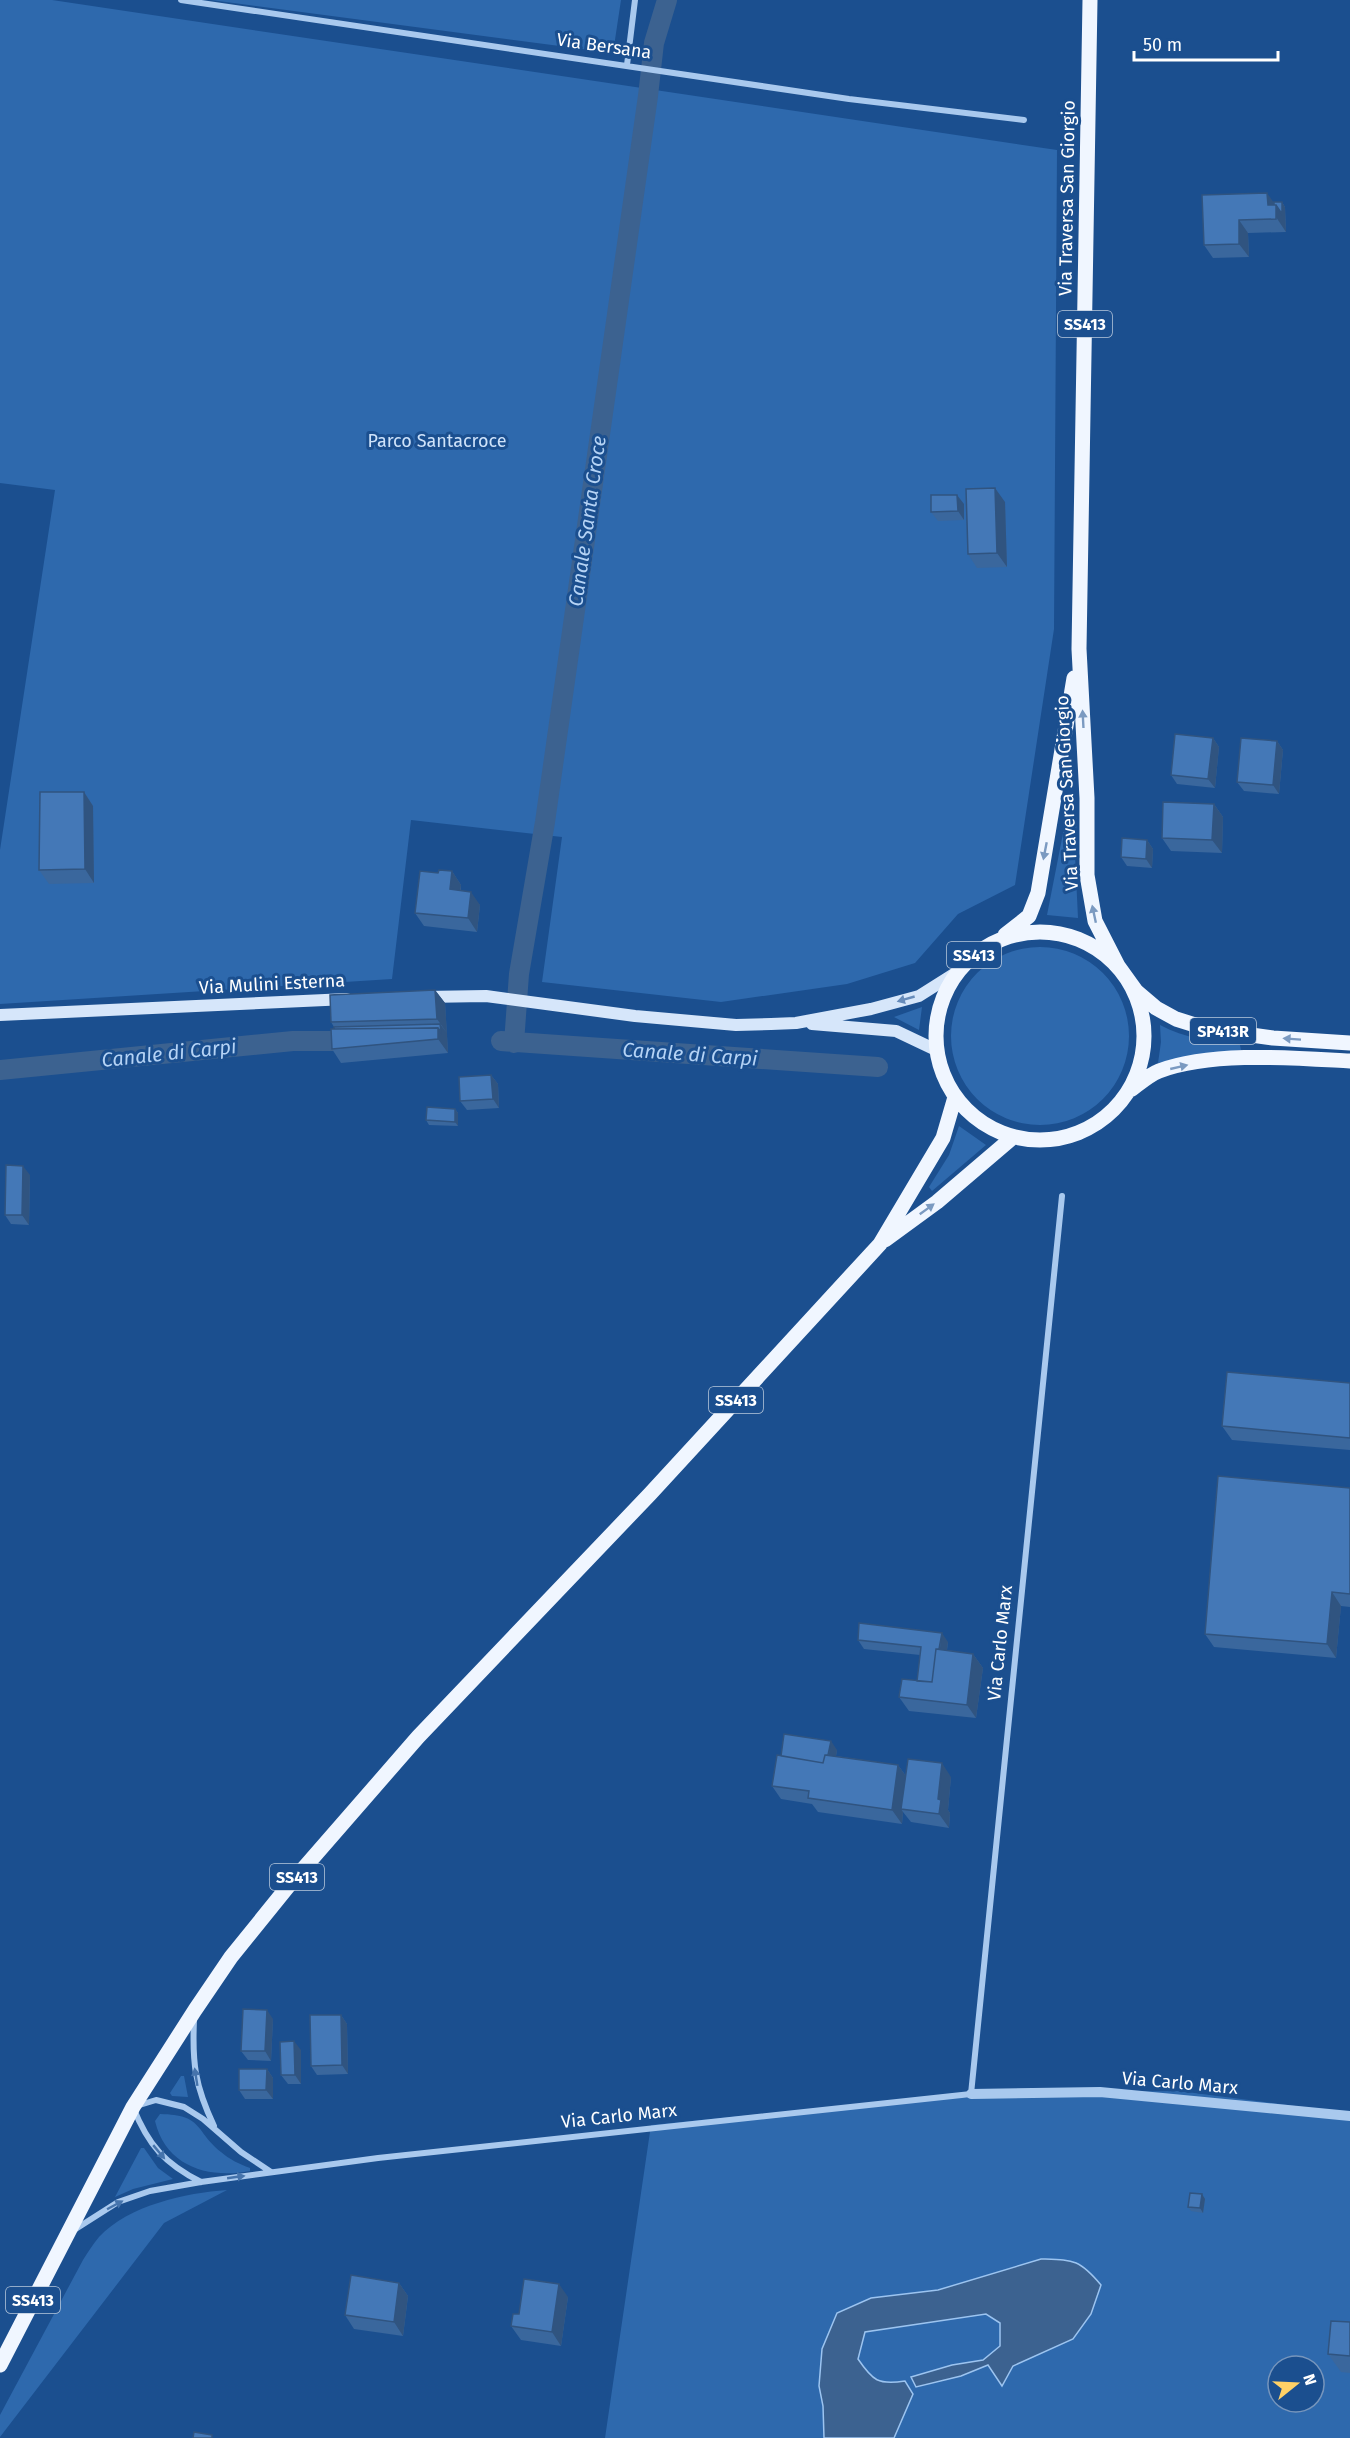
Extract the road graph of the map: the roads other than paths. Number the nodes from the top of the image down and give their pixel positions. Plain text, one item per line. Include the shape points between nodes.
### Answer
1 (181, 0) edge
2 (635, 0) edge
3 (1090, 0) edge
4 (627, 65) junction
5 (1024, 120) dead end
6 (1079, 649) junction
7 (993, 943) junction
8 (1118, 966) junction
9 (957, 972) junction
10 (417, 998) edge
11 (359, 999) edge
12 (0, 1015) edge
13 (796, 1023) junction
14 (1350, 1043) edge
15 (936, 1050) junction
16 (1350, 1061) edge
17 (1127, 1093) junction
18 (955, 1097) junction
19 (1012, 1138) junction
20 (1062, 1196) dead end
21 (880, 1244) junction
22 (195, 2010) junction
23 (971, 2094) junction
24 (134, 2107) junction
25 (1350, 2116) edge
26 (216, 2132) junction
27 (271, 2172) junction
28 (201, 2182) junction
29 (66, 2235) junction
30 (0, 2366) edge

1 - 4 street, Via Bersana
2 - 4 street
3 - 6 main road, Via Traversa San Giorgio / SS413
4 - 5 street, Via Bersana via 849,99
6 -> 7 main road, Via Traversa San Giorgio / SS413 via 1038,892 1029,916
8 -> 6 main road, Via Traversa San Giorgio / SS413 via 1095,921 1087,875
7 - 8 main road, SS413 via 1030,932 1059,934 1087,943
7 - 9 main road, SS413
14 -> 8 main road, SP413R via 1251,1035 1208,1029 1176,1019 1136,991
8 - 17 main road, SS413 via 1134,989 1146,1041 1141,1068
9 -> 13 main road via 919,996 871,1010
9 - 15 main road, SS413 via 936,1023
10 - 13 main road via 486,996 736,1024
11 - 12 main road, Via Mulini Esterna
13 - 15 main road via 896,1031
15 - 18 main road, SS413
17 -> 16 main road, SP413R via 1158,1071 1197,1062 1302,1058
17 - 19 main road, SS413 via 1106,1116 1077,1134 1046,1140
18 - 19 main road, SS413 via 980,1123
18 - 21 main road, SS413 via 943,1138
21 -> 19 main road, SS413
20 - 23 street, Via Carlo Marx
21 - 22 main road, SS413 via 411,1746 290,1884
22 - 24 main road, SS413
26 -> 22 street via 196,2081
23 - 25 street, Via Carlo Marx via 1100,2092
23 - 27 street, Via Carlo Marx
24 - 26 street via 156,2100 184,2107
24 -> 28 street via 143,2131 161,2156
24 - 29 main road, SS413
26 - 27 street
28 -> 27 street, Via Carlo Marx
29 -> 28 street, Via Carlo Marx via 118,2202 150,2191
29 - 30 main road, SS413

